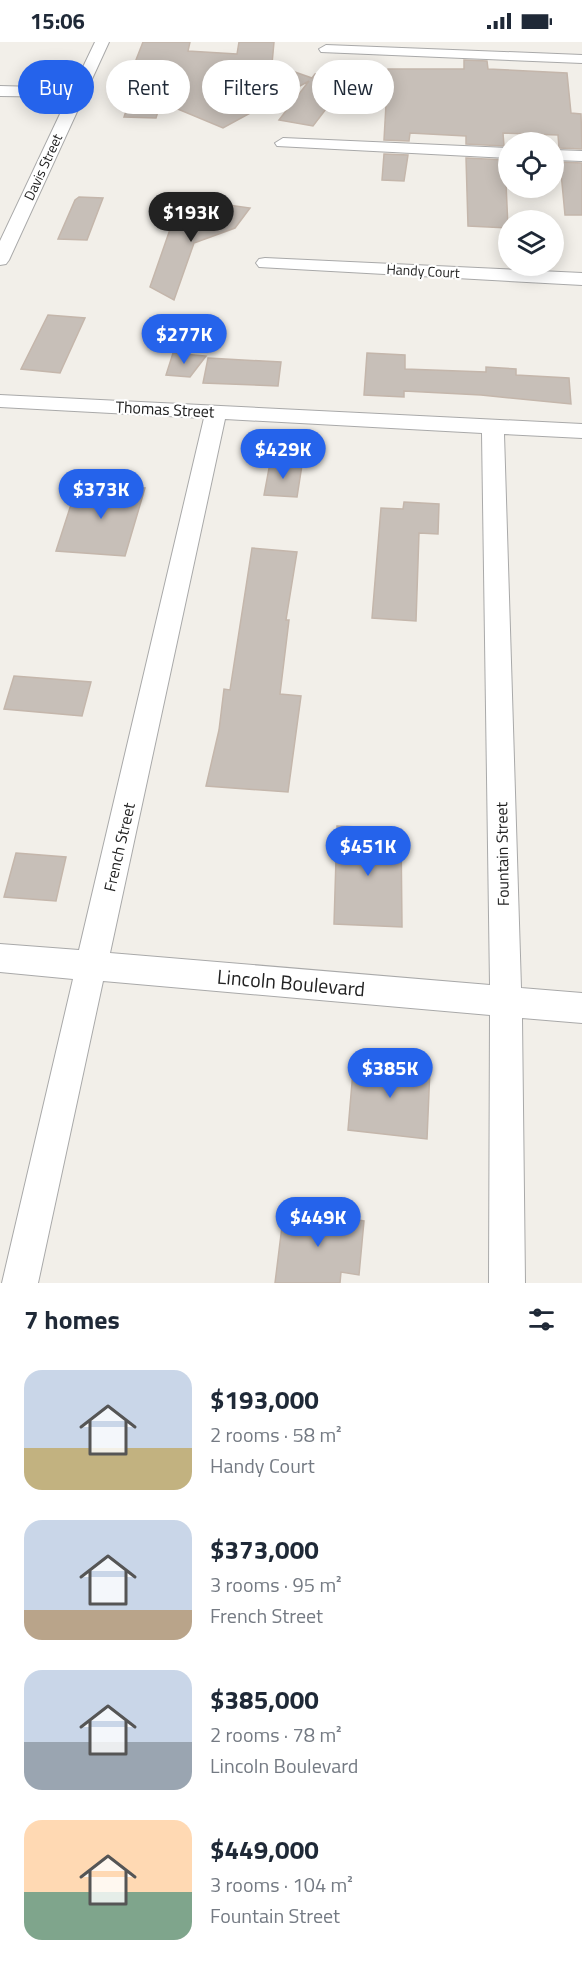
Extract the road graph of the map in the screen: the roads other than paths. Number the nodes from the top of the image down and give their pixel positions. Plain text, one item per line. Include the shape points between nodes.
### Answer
1 (102, 42) edge
2 (326, 49) dead end
3 (582, 59) edge
4 (94, 60) edge
5 (0, 91) edge
6 (18, 91) edge
7 (68, 114) edge
8 (284, 143) dead end
9 (498, 153) edge
10 (564, 155) edge
11 (582, 156) edge
12 (0, 260) edge
13 (265, 263) dead end
14 (582, 279) edge
15 (0, 401) edge
16 (216, 411) junction
17 (493, 426) junction
18 (582, 431) edge
19 (0, 958) edge
20 (93, 967) junction
21 (506, 1001) junction
22 (582, 1008) edge
23 (20, 1283) edge
24 (507, 1283) edge

1 - 4 street, Davis Street
2 - 3 street
5 - 6 street
7 - 12 street, Davis Street
8 - 9 street
10 - 11 street
13 - 14 street, Handy Court
15 - 16 street, Thomas Street
16 - 17 street, Thomas Street
16 - 20 street, French Street
17 - 18 street, Thomas Street
17 - 21 street, Fountain Street
19 - 20 street, Lincoln Boulevard
20 - 21 street, Lincoln Boulevard
20 - 23 street, French Street
21 - 22 street, Lincoln Boulevard
21 - 24 street, Fountain Street

